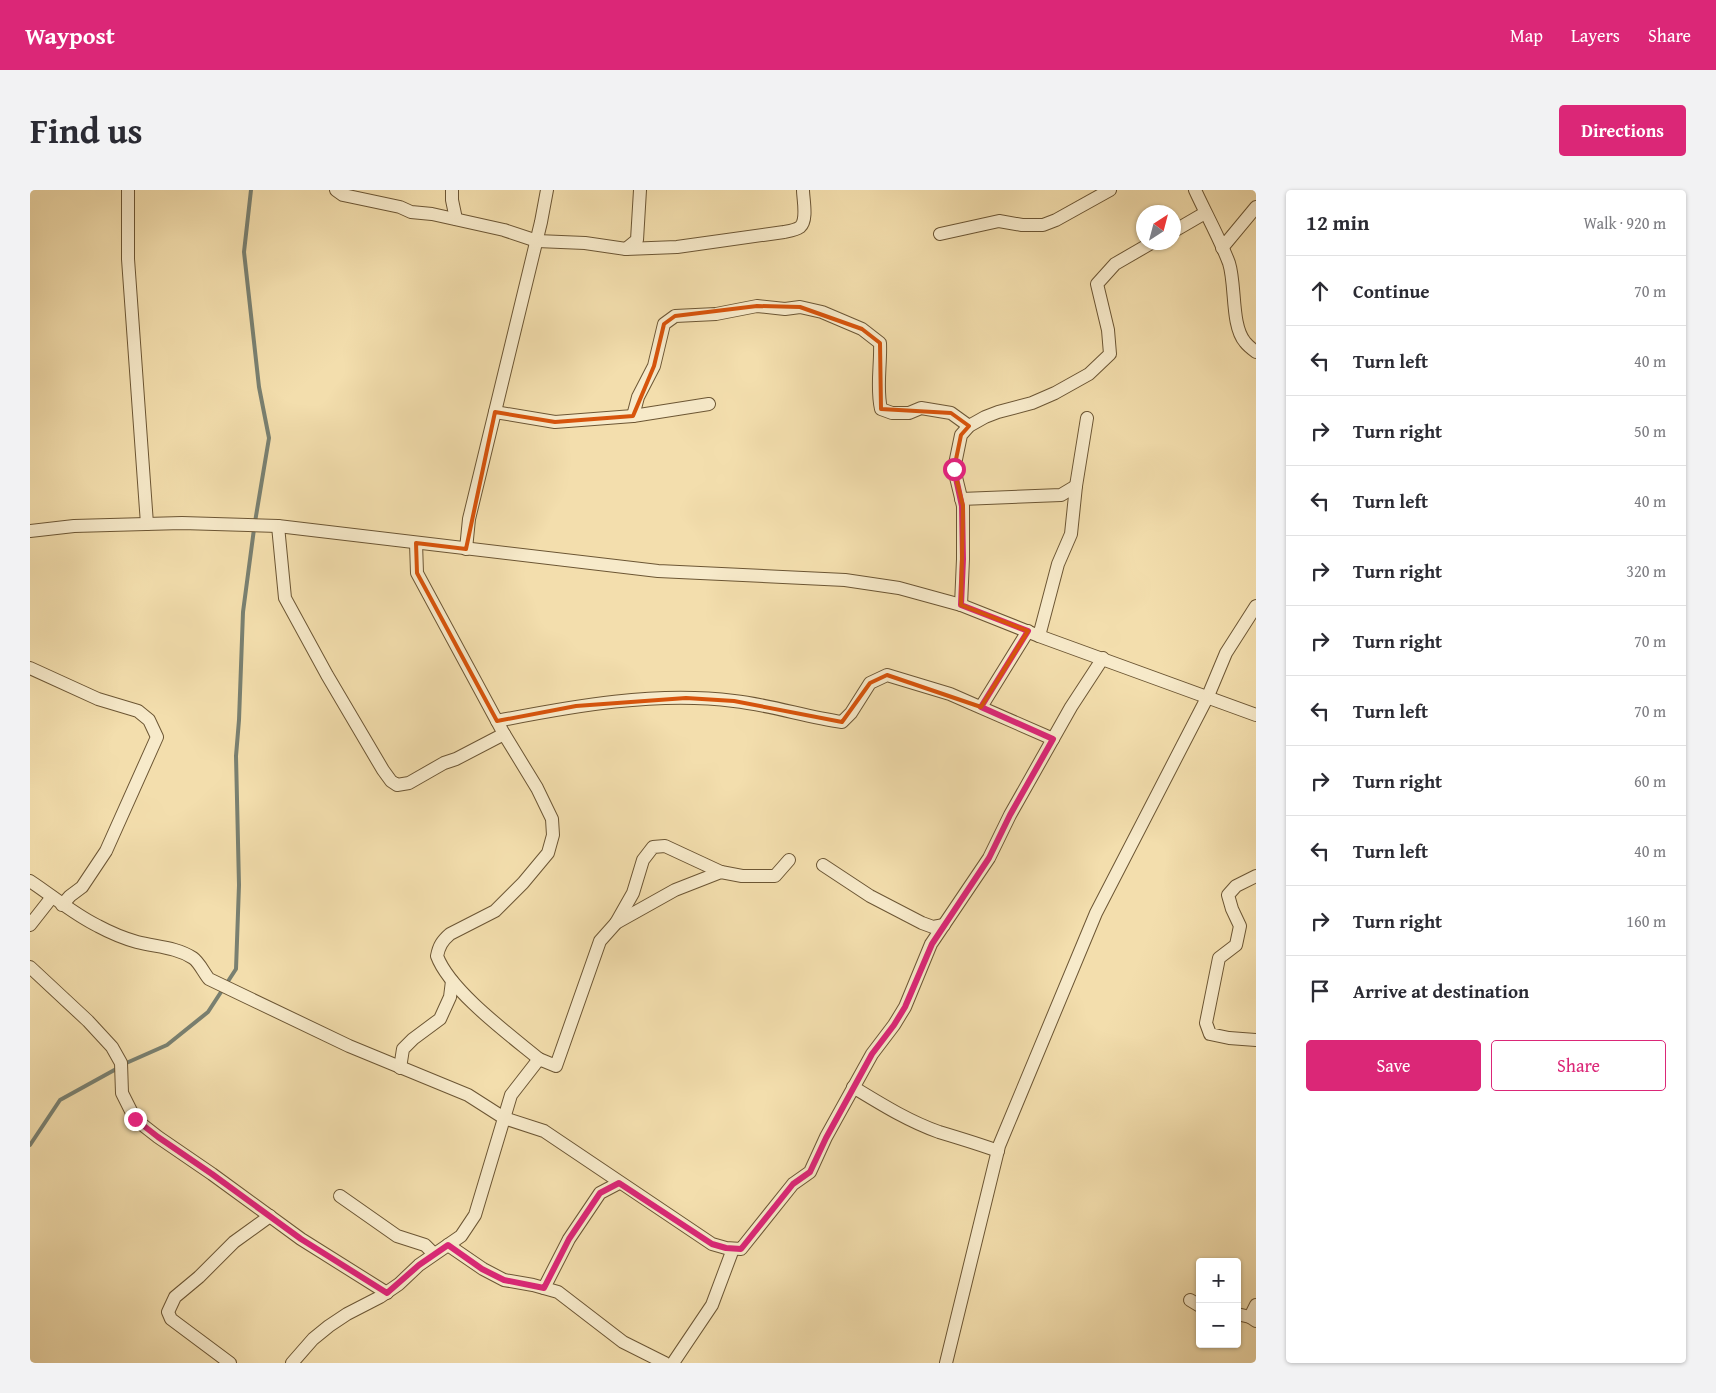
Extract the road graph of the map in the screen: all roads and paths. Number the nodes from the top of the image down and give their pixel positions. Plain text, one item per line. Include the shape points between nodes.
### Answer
1 (128, 190) edge
2 (336, 190) edge
3 (452, 190) edge
4 (546, 190) edge
5 (640, 190) edge
6 (803, 190) edge
7 (1110, 190) edge
8 (1195, 190) edge
9 (1256, 207) edge
10 (1205, 213) junction
11 (456, 219) junction
12 (1181, 227) edge
13 (940, 234) dead end
14 (537, 241) junction
15 (1222, 248) junction
16 (626, 249) junction
17 (1139, 250) edge
18 (1256, 352) edge
19 (709, 404) dead end
20 (495, 412) junction
21 (633, 416) junction
22 (1088, 418) dead end
23 (969, 426) junction
24 (1076, 486) junction
25 (960, 499) junction
26 (147, 524) junction
27 (272, 526) junction
28 (30, 531) edge
29 (416, 543) junction
30 (466, 549) junction
31 (961, 605) junction
32 (1256, 606) edge
33 (1033, 634) junction
34 (1103, 658) junction
35 (30, 668) edge
36 (1208, 696) junction
37 (981, 707) junction
38 (1256, 714) edge
39 (497, 720) junction
40 (504, 734) junction
41 (1053, 739) junction
42 (789, 860) dead end
43 (823, 865) dead end
44 (721, 872) junction
45 (1256, 876) edge
46 (30, 881) edge
47 (57, 901) junction
48 (616, 923) junction
49 (944, 925) junction
50 (30, 926) edge
51 (30, 967) edge
52 (452, 981) junction
53 (1256, 1040) edge
54 (538, 1058) junction
55 (400, 1068) junction
56 (854, 1086) junction
57 (504, 1118) junction
58 (998, 1151) junction
59 (619, 1183) junction
60 (340, 1196) dead end
61 (270, 1216) junction
62 (448, 1245) junction
63 (733, 1249) junction
64 (434, 1254) junction
65 (544, 1288) junction
66 (387, 1293) junction
67 (230, 1363) edge
68 (292, 1363) edge
69 (666, 1363) edge
70 (672, 1363) edge
71 (946, 1363) edge

1 - 26 street via 128,259
2 - 11 street via 343,195 411,212
3 - 11 street
4 - 14 street
5 - 16 street via 637,240
6 - 16 street via 803,224 798,228 677,247
7 - 13 street via 1043,224 999,221
8 - 10 street
9 - 15 street
10 - 12 street
10 - 15 street
11 - 14 street
14 - 16 street
14 - 20 street
15 - 18 street via 1233,275 1240,334
17 - 23 street via 1115,264 1097,284 1110,354 1100,365 1055,393 998,412
19 - 21 street
20 - 21 street via 554,422
20 - 30 street via 469,519
21 - 23 street via 638,397 654,366 664,324 675,316 716,314 757,306 800,307 822,312 862,329 880,343 878,395 881,409 892,413 909,413 921,408 951,413
22 - 24 street
23 - 25 street via 961,435 954,469
24 - 25 street via 1061,495
24 - 33 street via 1071,534
25 - 31 street
26 - 27 street
26 - 28 street
27 - 29 street
27 - 40 street via 285,598 391,781 397,785 410,783
29 - 30 street
29 - 39 street via 417,572
30 - 31 street via 658,571 845,580 899,588
31 - 33 street
32 - 36 street via 1226,653
33 - 34 street
33 - 37 street
34 - 36 street
34 - 41 street
35 - 47 street via 98,698 138,711 148,720 157,737 106,851 82,887
36 - 38 street
36 - 58 street via 1096,913
37 - 39 street via 887,675 870,683 852,713 842,722 734,701 686,698 576,706
37 - 41 street
39 - 40 street
40 - 52 street via 537,788 552,819 553,835 548,854 495,911 450,934 440,944 437,956
41 - 49 street via 989,858
42 - 44 street via 775,876
43 - 49 street via 870,896 922,924
44 - 48 street via 675,890
44 - 48 street via 665,846 653,847 643,860 633,893
45 - 53 street via 1236,886 1228,895 1240,926 1236,945 1218,958 1206,1023 1210,1034
46 - 47 street
47 - 50 street
47 - 55 street via 118,936 195,958 209,979
48 - 54 street via 600,941 556,1066
49 - 56 street via 932,944 905,1007
51 - 61 street via 112,1046 120,1063 122,1093 135,1119
52 - 54 street via 494,1023
52 - 55 street via 450,997 440,1019 403,1049
54 - 57 street via 511,1094
55 - 57 street via 468,1095
56 - 58 street via 914,1121
56 - 63 street via 810,1172 793,1184 741,1249
57 - 59 street via 544,1131
57 - 62 street via 475,1215 461,1236
58 - 71 street
59 - 63 street via 712,1244
59 - 65 street via 600,1193 569,1239
60 - 64 street via 397,1236 425,1245
61 - 66 street
61 - 67 street via 234,1242 175,1297 168,1312 171,1319
62 - 64 street
62 - 65 street via 504,1280
63 - 70 street via 712,1305
64 - 66 street
65 - 69 street via 558,1292 623,1342
66 - 68 street via 329,1326

